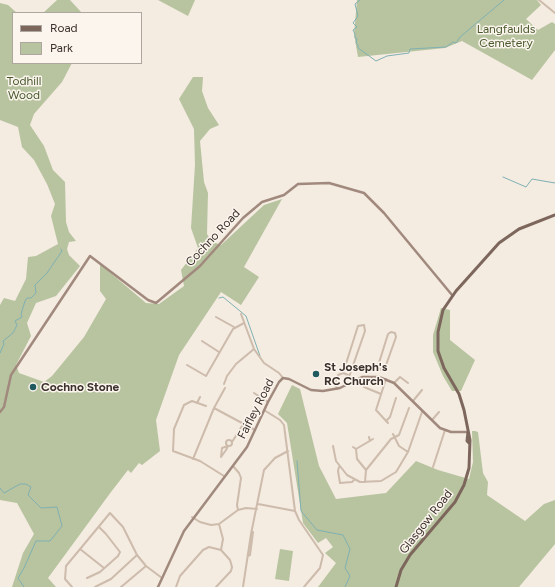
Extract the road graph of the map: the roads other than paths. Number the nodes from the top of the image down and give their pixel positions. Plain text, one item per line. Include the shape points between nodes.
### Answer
1 (539, 0) edge
2 (555, 13) edge
3 (555, 215) edge
4 (452, 295) junction
5 (241, 314) dead end
6 (216, 316) dead end
7 (244, 323) junction
8 (234, 327) junction
9 (202, 342) dead end
10 (254, 349) junction
11 (219, 352) junction
12 (187, 365) dead end
13 (381, 370) junction
14 (343, 373) junction
15 (349, 377) junction
16 (380, 377) junction
17 (283, 378) junction
18 (386, 379) junction
19 (352, 382) junction
20 (408, 383) dead end
21 (224, 384) dead end
22 (394, 384) junction
23 (364, 387) dead end
24 (225, 388) dead end
25 (337, 389) junction
26 (422, 390) dead end
27 (254, 393) dead end
28 (381, 394) junction
29 (200, 397) dead end
30 (396, 398) dead end
31 (197, 402) junction
32 (268, 402) junction
33 (412, 402) junction
34 (206, 406) dead end
35 (214, 408) junction
36 (408, 408) dead end
37 (264, 410) junction
38 (0, 412) edge
39 (422, 412) junction
40 (439, 412) dead end
41 (387, 420) junction
42 (431, 421) junction
43 (244, 423) junction
44 (388, 424) dead end
45 (255, 430) junction
46 (445, 430) junction
47 (462, 432) junction
48 (468, 432) junction
49 (393, 434) dead end
50 (369, 437) dead end
51 (395, 437) junction
52 (467, 437) junction
53 (373, 439) dead end
54 (370, 441) junction
55 (232, 442) junction
56 (469, 443) junction
57 (228, 446) junction
58 (333, 446) dead end
59 (353, 447) dead end
60 (356, 449) junction
61 (288, 451) junction
62 (408, 452) junction
63 (193, 459) junction
64 (233, 466) junction
65 (339, 467) junction
66 (433, 467) dead end
67 (366, 470) junction
68 (224, 476) junction
69 (354, 480) junction
70 (365, 482) junction
71 (258, 504) junction
72 (257, 509) junction
73 (238, 510) junction
74 (295, 511) junction
75 (192, 517) junction
76 (219, 524) junction
77 (98, 527) junction
78 (80, 549) junction
79 (221, 550) junction
80 (137, 555) junction
81 (146, 566) junction
82 (104, 568) junction
83 (91, 572) dead end
84 (92, 576) junction
85 (87, 578) dead end
86 (162, 578) junction
87 (72, 587) edge
88 (95, 587) edge
89 (120, 587) edge
90 (158, 587) edge
91 (176, 587) edge
92 (216, 587) edge
93 (243, 587) edge
94 (304, 587) edge
95 (396, 587) edge

1 - 2 street
3 - 4 main road via 519,229 504,239
4 - 38 street, Cochno Road via 367,195 329,183 298,184 284,195 262,202 243,218 200,266 156,302 148,300 90,256 11,375 4,407
4 - 48 main road via 441,316 437,344 444,368 462,402
5 - 7 street
6 - 8 street
7 - 8 street
7 - 10 street
8 - 11 street
9 - 11 street
10 - 17 street via 264,363
10 - 21 street via 236,364
11 - 12 street via 206,376
13 - 13 street via 378,366 388,334 394,332 396,337 386,367
13 - 16 street
14 - 15 street
14 - 15 street via 358,326 364,324 365,330
14 - 25 street via 335,379
15 - 19 street
16 - 18 street, Faifley Road
16 - 19 street, Faifley Road via 365,376
17 - 25 street, Faifley Road via 311,390
17 - 32 street, Faifley Road
18 - 22 street, Faifley Road
18 - 28 street
19 - 25 street, Faifley Road
20 - 22 street via 400,377
22 - 33 street, Faifley Road
23 - 28 street
24 - 35 street
26 - 33 street
27 - 32 street
28 - 41 street via 376,410
29 - 31 street
30 - 41 street
31 - 34 street
31 - 63 street via 189,401 183,406 174,429 173,451
32 - 37 street, Faifley Road
33 - 39 street, Faifley Road
35 - 43 street
35 - 63 street
36 - 51 street via 400,433
37 - 45 street, Faifley Road
37 - 61 street via 283,423
39 - 42 street, Faifley Road
39 - 62 street
40 - 42 street
41 - 44 street
42 - 46 street, Faifley Road
43 - 45 street
43 - 55 street
45 - 64 street, Faifley Road via 247,447
46 - 47 street, Faifley Road
46 - 66 street
47 - 48 street, Faifley Road
47 - 52 street
48 - 52 main road, Glasgow Road
48 - 56 main road, Glasgow Road
49 - 51 street
50 - 54 street
51 - 62 street via 399,446
51 - 67 street
52 - 56 main road, Glasgow Road
53 - 54 street
54 - 60 street
55 - 57 street
55 - 57 street via 226,441
56 - 95 main road, Glasgow Road via 469,468 461,491 448,512 410,555 401,570
57 - 57 street via 226,450 221,457 222,448
58 - 65 street
59 - 60 street
60 - 67 street via 357,459
61 - 71 street via 275,458 264,470
61 - 74 street
62 - 70 street via 396,472 389,478
63 - 68 street
64 - 68 street, Faifley Road
64 - 73 street via 241,478
65 - 69 street
65 - 69 street via 340,483
67 - 70 street
68 - 75 street, Faifley Road
69 - 70 street
71 - 72 street
71 - 74 street
72 - 73 street
72 - 93 street
73 - 76 street
74 - 94 street via 322,555 320,568
75 - 76 street via 206,525
75 - 86 street, Faifley Road
76 - 79 street via 223,539
77 - 78 street
77 - 80 street via 110,513 123,527
77 - 82 street via 120,552
78 - 82 street
78 - 87 street via 66,566 65,579
79 - 91 street via 209,547 203,550 180,576
79 - 92 street via 230,560 232,567
80 - 81 street
80 - 88 street via 111,579
81 - 86 street
81 - 89 street
82 - 84 street
83 - 84 street
84 - 85 street
86 - 90 street, Faifley Road

